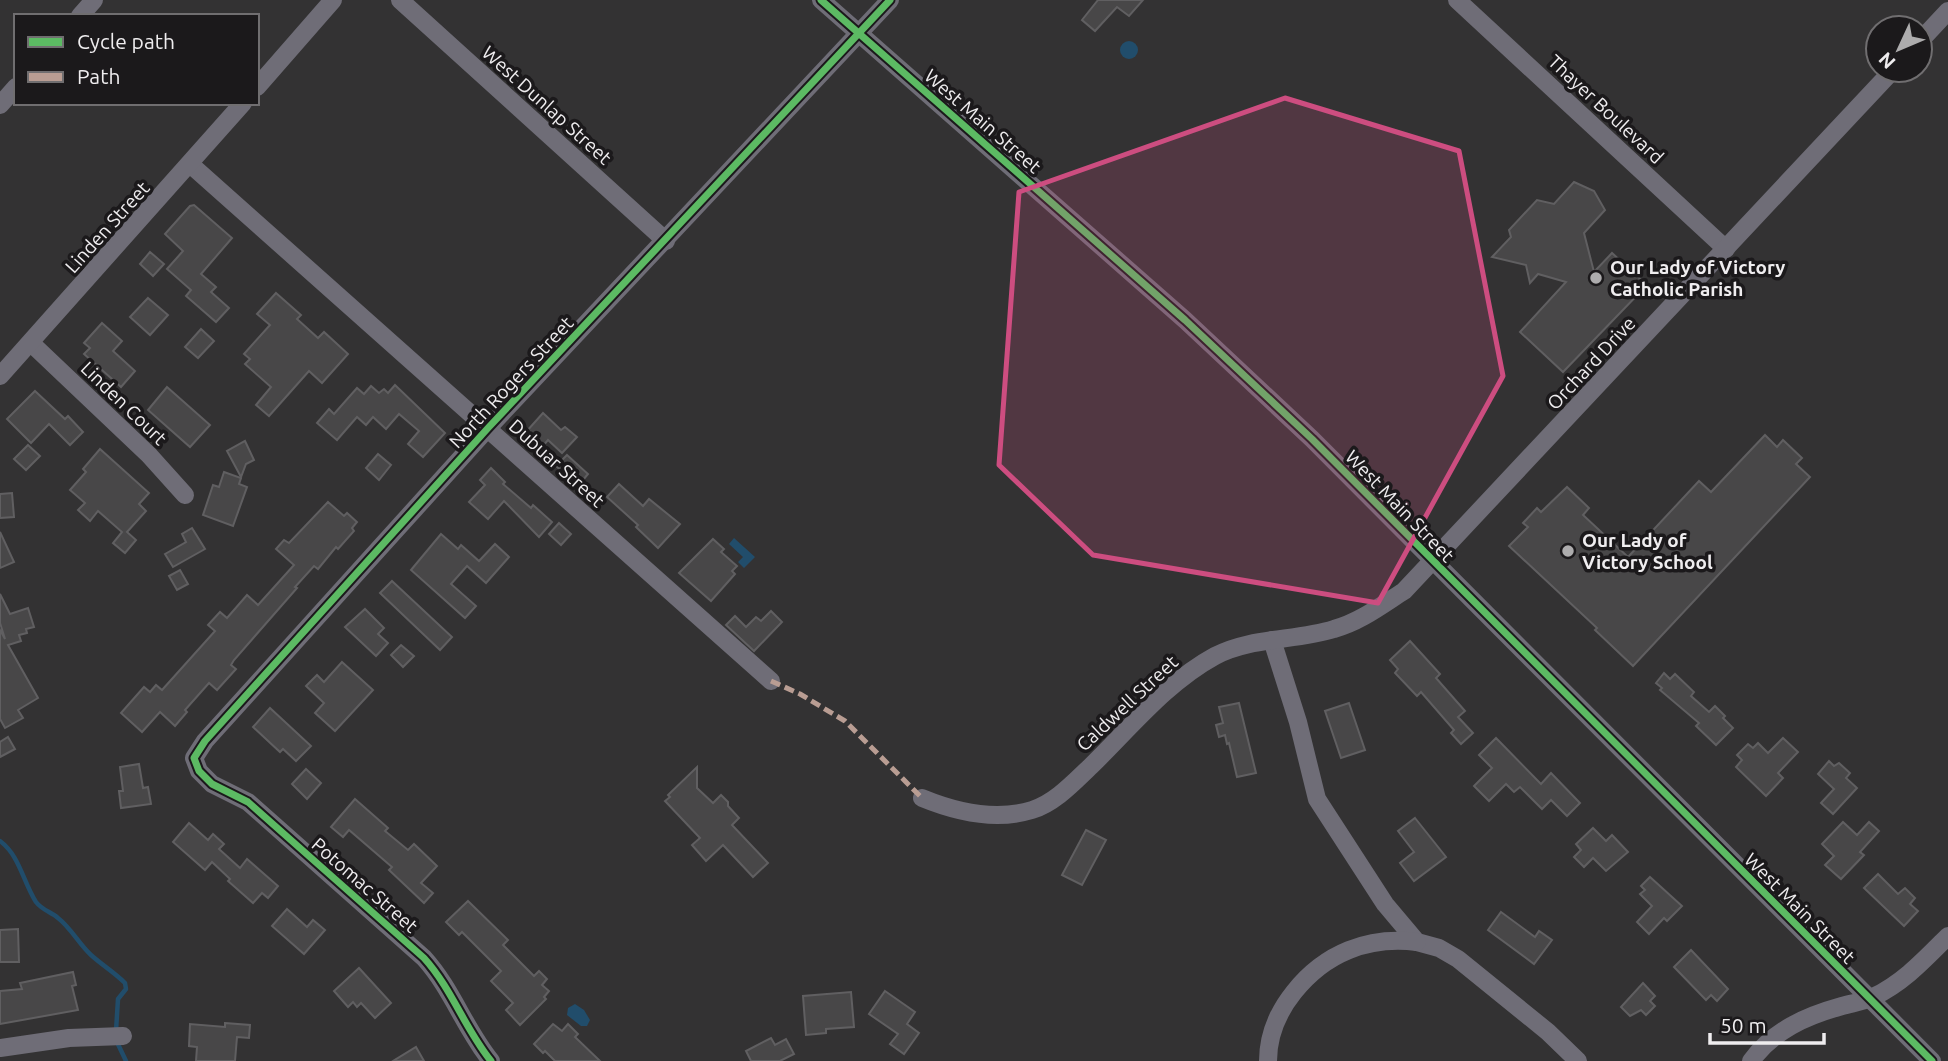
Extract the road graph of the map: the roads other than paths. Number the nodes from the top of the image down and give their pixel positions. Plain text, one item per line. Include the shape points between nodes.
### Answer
1 (94, 0) edge
2 (333, 0) edge
3 (400, 0) edge
4 (821, 0) edge
5 (890, 0) edge
6 (1457, 0) edge
7 (1948, 11) edge
8 (82, 14) edge
9 (1934, 26) edge
10 (859, 33) junction
11 (1881, 84) edge
12 (259, 85) edge
13 (14, 90) edge
14 (0, 105) edge
15 (241, 105) edge
16 (190, 164) junction
17 (666, 241) junction
18 (1726, 249) junction
19 (31, 344) junction
20 (0, 376) edge
21 (488, 428) junction
22 (185, 495) dead end
23 (1433, 562) junction
24 (1272, 640) junction
25 (771, 681) dead end
26 (194, 758) joint
27 (922, 798) dead end
28 (1948, 936) edge
29 (1418, 942) junction
30 (1870, 999) junction
31 (114, 1036) dead end
32 (0, 1048) edge
33 (491, 1061) edge
34 (1268, 1061) edge
35 (1578, 1061) edge
36 (1751, 1061) edge
37 (1932, 1061) edge

1 - 8 street
2 - 12 street
3 - 17 street, West Dunlap Street
4 - 10 street, West Main Street
5 - 10 street, North Rogers Street
6 - 18 street, Thayer Boulevard
7 - 9 street
10 - 17 street, North Rogers Street
10 - 23 street, West Main Street via 1229,360
11 - 18 street, Orchard Drive
13 - 14 street
15 - 16 street, Linden Street
16 - 19 street, Linden Street
16 - 21 street, Dubuar Street
17 - 21 street, North Rogers Street
18 - 23 street, Orchard Drive
19 - 20 street, Linden Street
19 - 22 street, Linden Court
21 - 25 street, Dubuar Street
21 - 26 street, North Rogers Street
23 - 24 street, Caldwell Street via 1405,591 1351,623
23 - 30 street, West Main Street
24 - 27 street, Caldwell Street via 1235,648 1189,672 1072,784 1032,810 989,815
24 - 29 street via 1322,811 1385,904
26 - 33 street, Potomac Street via 212,784 248,802 424,958
28 - 30 street via 1896,985
29 - 34 street via 1368,943 1315,969 1280,1012
29 - 35 street via 1458,959
30 - 36 street via 1799,1021
30 - 37 street, West Main Street
31 - 32 street

